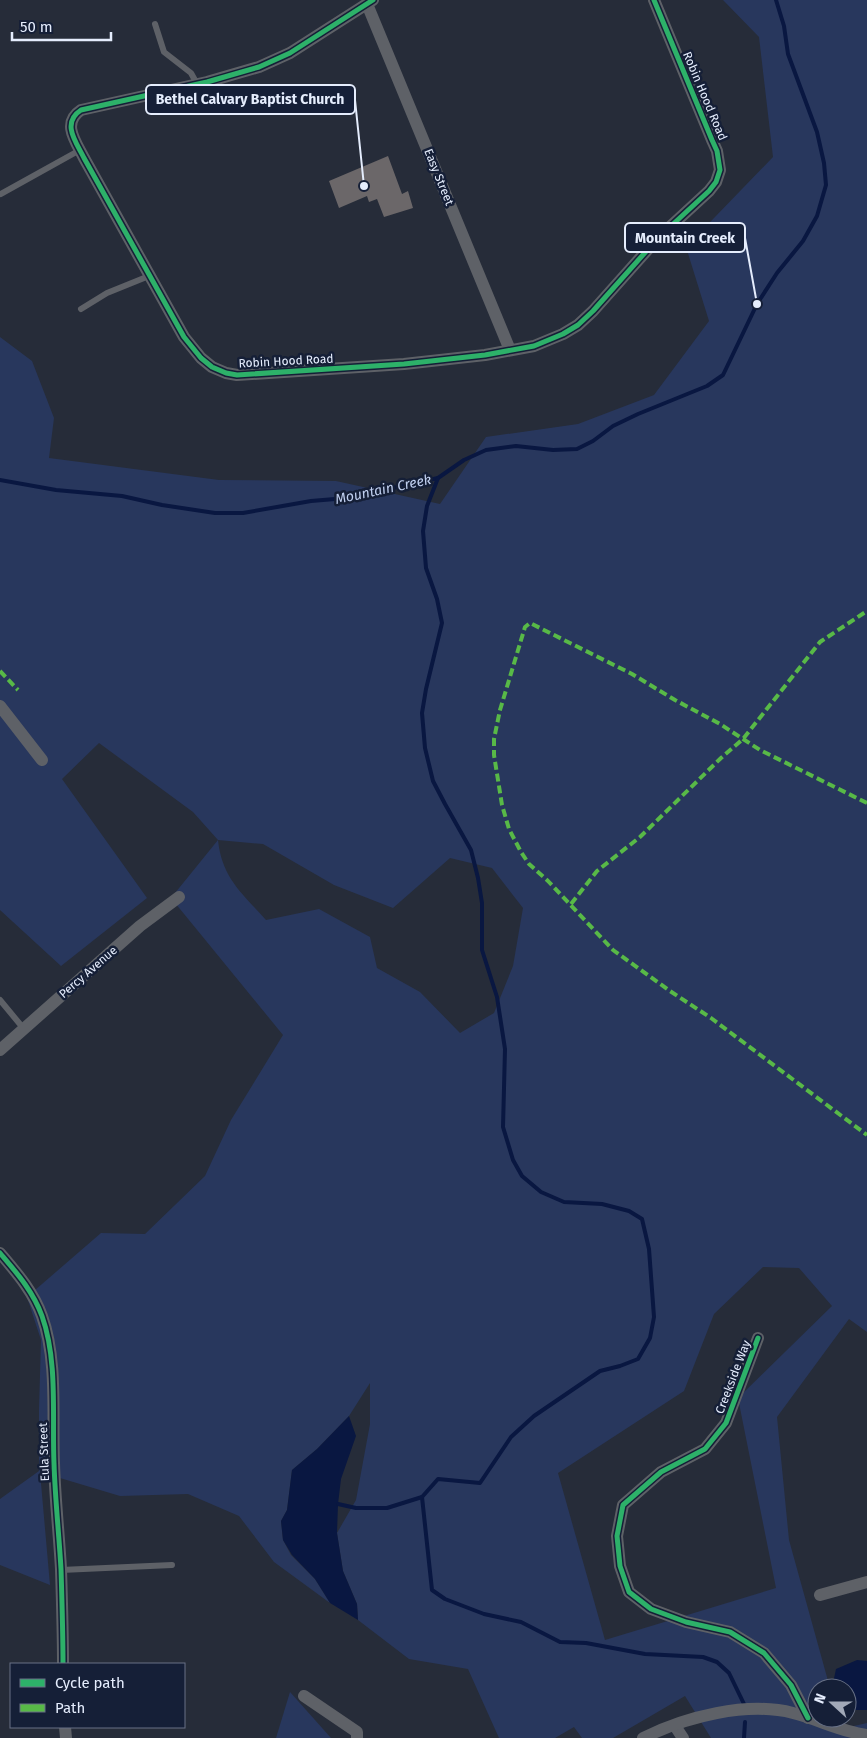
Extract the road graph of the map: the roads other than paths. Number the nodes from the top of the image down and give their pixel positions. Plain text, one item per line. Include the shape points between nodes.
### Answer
1 (654, 0) edge
2 (370, 2) edge
3 (155, 24) dead end
4 (196, 84) junction
5 (80, 150) junction
6 (0, 194) edge
7 (149, 276) junction
8 (81, 310) dead end
9 (510, 350) junction
10 (0, 706) edge
11 (42, 760) dead end
12 (179, 897) dead end
13 (0, 1000) edge
14 (24, 1029) junction
15 (0, 1050) edge
16 (0, 1253) edge
17 (758, 1338) dead end
18 (172, 1565) dead end
19 (61, 1570) junction
20 (867, 1582) edge
21 (820, 1595) dead end
22 (63, 1663) edge
23 (304, 1696) dead end
24 (807, 1716) edge
25 (807, 1718) edge
26 (675, 1726) junction
27 (840, 1728) edge
28 (867, 1734) edge
29 (357, 1738) edge
30 (644, 1738) edge
31 (683, 1738) edge

1 - 9 street, Robin Hood Road via 712,140 720,163 719,176 709,191 658,238 578,325 534,346
2 - 4 street, Robin Hood Road via 290,53 259,67
2 - 9 street, Easy Street
3 - 4 lane via 164,52 191,73
4 - 5 street, Robin Hood Road via 82,110 75,114 70,124
5 - 6 lane
5 - 7 street, Robin Hood Road
7 - 8 lane via 107,293
7 - 9 street, Robin Hood Road via 184,337 201,358 226,373 237,375 404,364
10 - 11 street
12 - 14 street, Percy Avenue via 140,926
13 - 14 lane
14 - 15 street, Percy Avenue
16 - 19 street, Eula Street via 31,1292 47,1331
17 - 24 street, Creekside Way via 726,1423 705,1449 661,1472 623,1505 618,1536 620,1566 629,1592 651,1609 686,1622 730,1632 764,1653 791,1686
18 - 19 lane
19 - 22 street, Eula Street
20 - 21 street
23 - 29 street via 357,1732
25 - 26 street via 756,1708 703,1716
26 - 30 street
26 - 31 street
27 - 28 street

